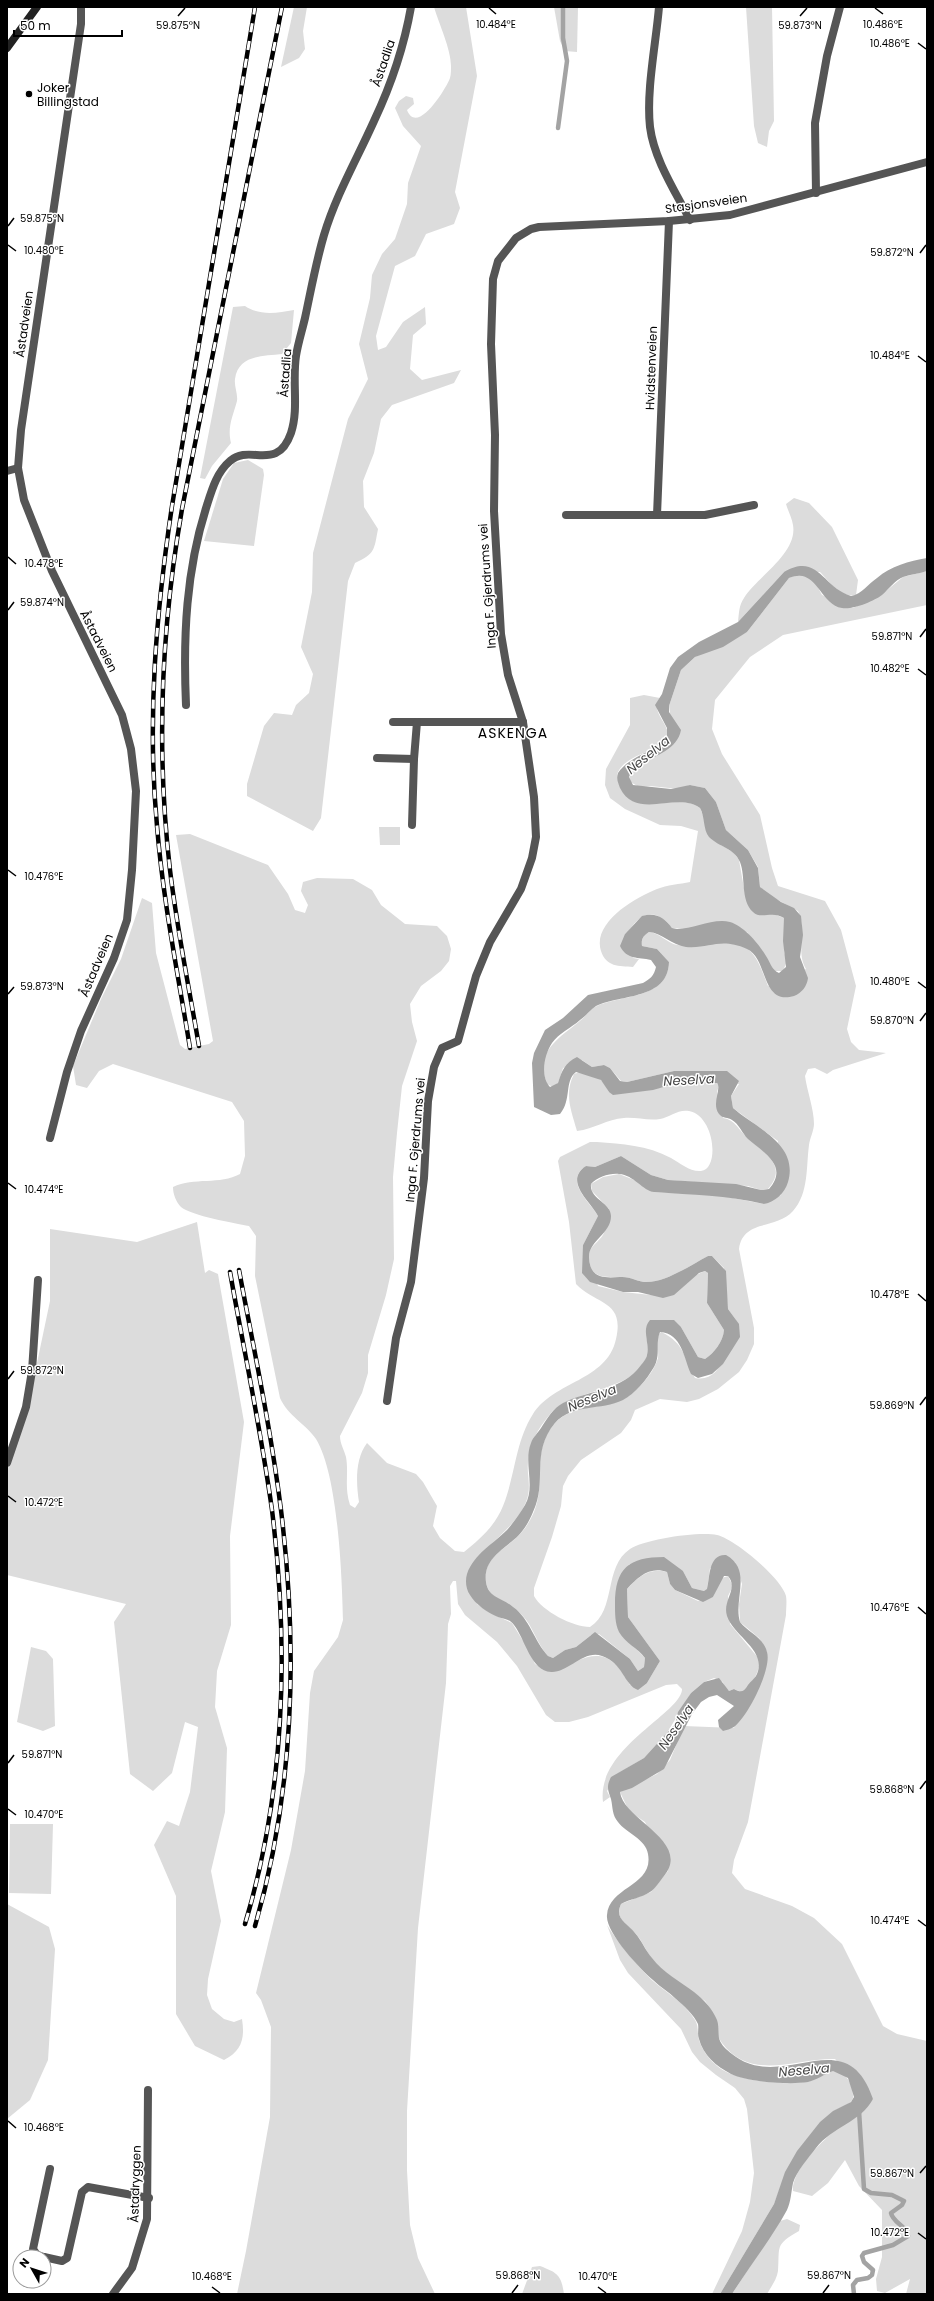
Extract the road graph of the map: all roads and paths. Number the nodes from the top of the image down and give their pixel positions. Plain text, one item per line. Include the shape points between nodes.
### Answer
1 (37, 7) edge
2 (81, 7) edge
3 (411, 7) edge
4 (659, 7) edge
5 (840, 7) edge
6 (7, 48) edge
7 (927, 162) edge
8 (816, 192) junction
9 (690, 220) junction
10 (669, 221) junction
11 (510, 243) joint
12 (18, 468) junction
13 (7, 471) edge
14 (754, 505) dead end
15 (566, 515) dead end
16 (657, 515) junction
17 (186, 704) dead end
18 (393, 722) dead end
19 (417, 722) junction
20 (523, 722) junction
21 (377, 758) dead end
22 (414, 759) junction
23 (412, 825) dead end
24 (50, 1138) dead end
25 (38, 1280) dead end
26 (387, 1401) dead end
27 (7, 1463) edge
28 (148, 2090) dead end
29 (50, 2169) dead end
30 (149, 2198) junction
31 (33, 2249) edge
32 (52, 2259) edge
33 (113, 2294) edge

1 - 6 main road
2 - 12 street, Åstadveien via 81,24 21,430
3 - 17 street, Åstadlia via 394,75 343,185 325,234 296,356 295,404 290,435 277,453 269,456 244,454 230,460 215,481 211,493 196,540 188,586 185,625
4 - 9 street via 650,92 650,127 655,149
5 - 8 street via 827,56 815,123
7 - 8 street, Stasjonsveien
8 - 9 street, Stasjonsveien via 730,215
9 - 10 street, Stasjonsveien
10 - 11 street, Stasjonsveien via 547,226 531,229
10 - 16 street, Hvidstenveien
11 - 20 street, Inga F. Gjerdrums vei via 498,261 492,287 490,344 495,435 494,511 501,634 508,675
12 - 13 street
12 - 24 street, Åstadveien via 24,500 42,549 122,715 131,749 136,791 127,920 114,958 81,1031 67,1072
14 - 16 street via 704,515
15 - 16 street
18 - 19 street
19 - 20 street
19 - 22 street
20 - 26 street, Inga F. Gjerdrums vei via 534,797 536,837 532,858 521,889 481,962 458,1041 442,1048 434,1067 428,1101 424,1178 411,1282 396,1338
21 - 22 street
22 - 23 street
25 - 27 street via 32,1371 26,1407
28 - 30 street, Åstadryggen
29 - 31 street
30 - 32 street via 88,2187 82,2192 67,2258 62,2261
30 - 33 street, Åstadryggen via 148,2219 132,2268

